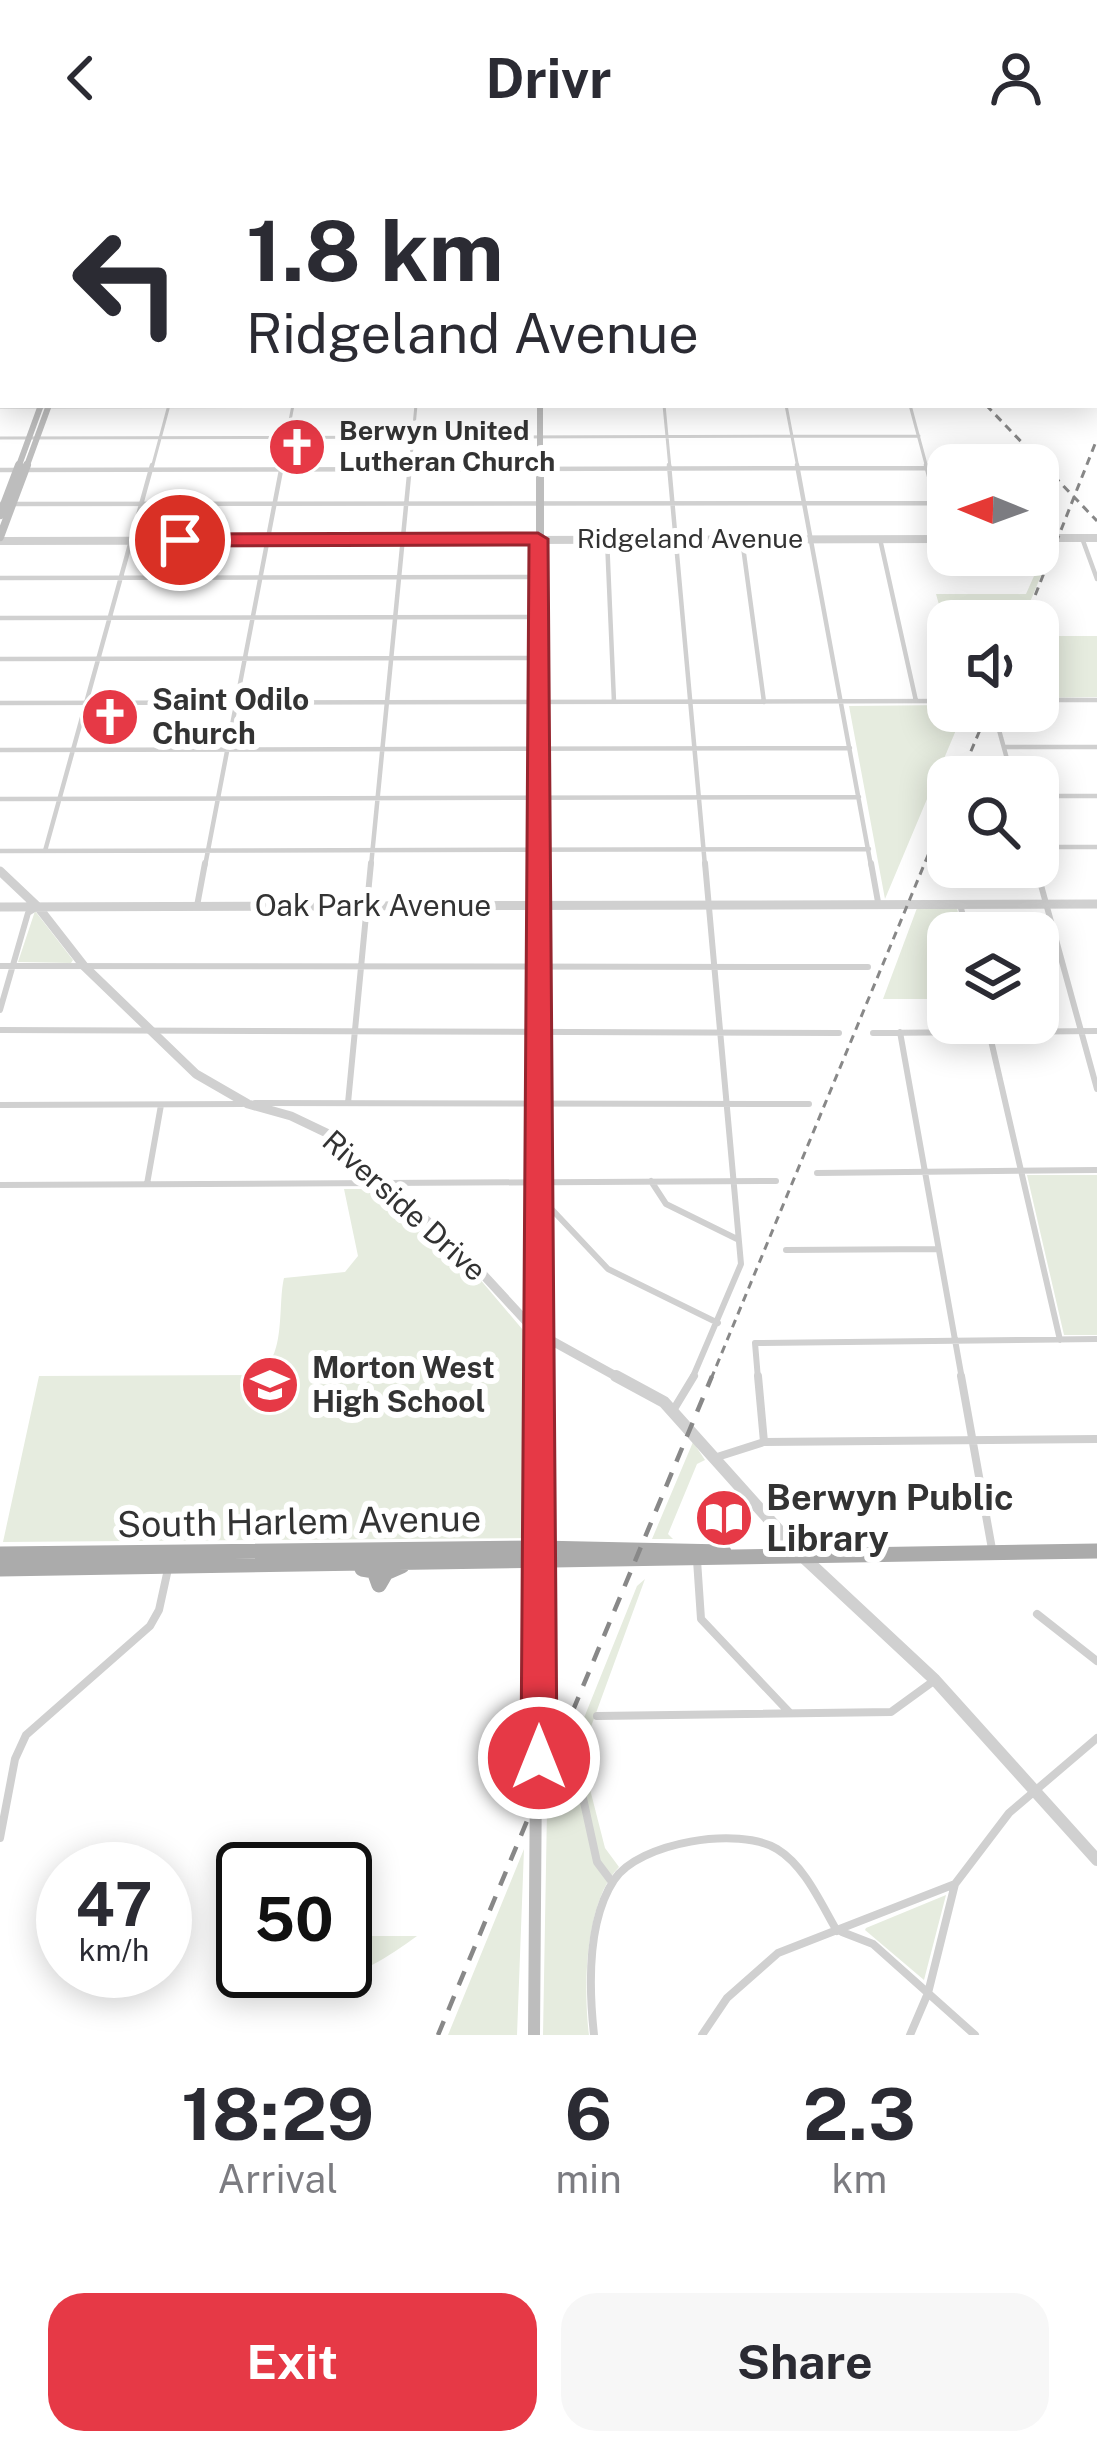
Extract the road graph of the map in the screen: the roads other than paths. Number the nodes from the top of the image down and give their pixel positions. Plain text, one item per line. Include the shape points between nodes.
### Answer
1 (44, 408) edge
2 (168, 408) edge
3 (293, 408) edge
4 (416, 408) edge
5 (540, 408) edge
6 (664, 408) edge
7 (786, 408) edge
8 (911, 408) edge
9 (666, 436) junction
10 (791, 436) junction
11 (919, 436) junction
12 (0, 437) edge
13 (33, 437) junction
14 (160, 437) junction
15 (287, 437) junction
16 (413, 437) junction
17 (540, 437) junction
18 (927, 468) joint
19 (539, 469) junction
20 (669, 469) junction
21 (797, 469) junction
22 (0, 470) edge
23 (21, 470) junction
24 (151, 470) junction
25 (280, 470) junction
26 (410, 470) junction
27 (927, 502) edge
28 (407, 503) junction
29 (539, 503) junction
30 (672, 503) junction
31 (804, 503) junction
32 (6, 504) edge
33 (142, 504) junction
34 (274, 504) junction
35 (0, 515) edge
36 (927, 538) edge
37 (1059, 538) edge
38 (1082, 538) junction
39 (1097, 538) edge
40 (0, 539) edge
41 (538, 539) junction
42 (607, 539) junction
43 (675, 539) junction
44 (742, 539) junction
45 (810, 539) junction
46 (880, 539) junction
47 (131, 540) junction
48 (267, 540) junction
49 (404, 540) junction
50 (400, 577) junction
51 (538, 577) junction
52 (0, 578) edge
53 (121, 578) junction
54 (260, 578) junction
55 (1097, 579) edge
56 (538, 616) junction
57 (110, 617) junction
58 (252, 617) junction
59 (396, 617) junction
60 (0, 618) edge
61 (392, 658) junction
62 (538, 658) junction
63 (0, 659) edge
64 (98, 659) junction
65 (244, 659) junction
66 (1059, 700) edge
67 (1097, 700) edge
68 (842, 701) junction
69 (916, 701) junction
70 (927, 701) edge
71 (388, 702) junction
72 (538, 702) junction
73 (614, 702) junction
74 (689, 702) junction
75 (764, 702) junction
76 (0, 703) edge
77 (86, 703) junction
78 (236, 703) junction
79 (1000, 732) edge
80 (1004, 747) junction
81 (1097, 747) edge
82 (693, 748) junction
83 (850, 748) junction
84 (383, 749) junction
85 (538, 749) junction
86 (0, 750) edge
87 (73, 750) junction
88 (227, 750) junction
89 (1006, 756) edge
90 (1059, 796) edge
91 (1097, 796) edge
92 (697, 797) junction
93 (859, 797) junction
94 (378, 798) junction
95 (537, 798) junction
96 (0, 799) edge
97 (59, 799) junction
98 (217, 799) junction
99 (1059, 848) edge
100 (1097, 848) edge
101 (702, 849) junction
102 (869, 849) junction
103 (373, 850) junction
104 (537, 850) junction
105 (0, 851) edge
106 (45, 851) junction
107 (207, 851) junction
108 (0, 871) edge
109 (1042, 888) edge
110 (884, 904) junction
111 (960, 904) junction
112 (1046, 904) junction
113 (1097, 904) edge
114 (537, 905) junction
115 (706, 905) junction
116 (196, 906) junction
117 (368, 906) junction
118 (0, 907) edge
119 (38, 907) junction
120 (962, 912) edge
121 (12, 966) junction
122 (84, 966) junction
123 (362, 966) junction
124 (537, 966) junction
125 (0, 967) edge
126 (868, 967) dead end
127 (712, 968) junction
128 (0, 1010) edge
129 (0, 1030) edge
130 (150, 1030) junction
131 (356, 1030) junction
132 (1059, 1030) edge
133 (927, 1031) edge
134 (1081, 1031) junction
135 (1097, 1031) edge
136 (537, 1032) junction
137 (718, 1033) junction
138 (839, 1033) dead end
139 (873, 1033) dead end
140 (900, 1033) junction
141 (992, 1044) edge
142 (1097, 1089) edge
143 (248, 1103) junction
144 (348, 1103) junction
145 (536, 1103) junction
146 (161, 1104) junction
147 (809, 1104) dead end
148 (0, 1105) edge
149 (724, 1105) junction
150 (1097, 1170) edge
151 (1021, 1171) junction
152 (817, 1172) dead end
153 (926, 1172) junction
154 (776, 1180) dead end
155 (651, 1181) junction
156 (731, 1181) junction
157 (388, 1183) junction
158 (146, 1184) junction
159 (0, 1185) edge
160 (537, 1187) junction
161 (737, 1239) junction
162 (939, 1249) junction
163 (786, 1250) dead end
164 (718, 1323) junction
165 (536, 1332) junction
166 (1060, 1340) junction
167 (1097, 1340) edge
168 (955, 1341) junction
169 (672, 1412) junction
170 (1097, 1439) edge
171 (973, 1440) junction
172 (764, 1442) junction
173 (714, 1458) junction
174 (1097, 1551) edge
175 (993, 1552) junction
176 (0, 1554) edge
177 (539, 1554) junction
178 (800, 1554) junction
179 (743, 1555) junction
180 (169, 1560) junction
181 (697, 1560) junction
182 (0, 1569) edge
183 (1037, 1615) dead end
184 (1097, 1661) edge
185 (935, 1681) junction
186 (789, 1712) junction
187 (597, 1716) dead end
188 (1097, 1738) edge
189 (1035, 1789) junction
190 (584, 1798) dead end
191 (0, 1838) edge
192 (1097, 1860) edge
193 (613, 1881) junction
194 (956, 1884) junction
195 (837, 1930) junction
196 (928, 1993) junction
197 (534, 2035) edge
198 (594, 2035) edge
199 (702, 2035) edge
200 (910, 2035) edge
201 (975, 2035) edge

1 - 13 main road
2 - 14 street
3 - 15 street
4 - 16 street
5 - 17 main road
6 - 9 street
7 - 10 street
8 - 11 street
9 - 10 street
9 - 17 street
9 - 20 street
10 - 11 street
10 - 21 street
11 - 18 street
12 - 13 street
13 - 14 street
13 - 23 main road
14 - 15 street
14 - 24 street
15 - 16 street
15 - 25 street
16 - 17 street
16 - 26 street
17 - 19 main road
18 - 21 street
19 - 20 street
19 - 26 street
19 - 29 main road
20 - 21 street
20 - 30 street
21 - 31 street
22 - 23 street
23 - 24 street
23 - 32 main road
24 - 25 street
24 - 33 street
25 - 26 street
25 - 34 street
26 - 28 street
27 - 31 street
28 - 29 street
28 - 34 street
28 - 49 street
29 - 30 street
29 - 41 main road
30 - 31 street
30 - 43 street
31 - 45 street
32 - 33 street
32 - 35 main road
32 - 40 main road
33 - 34 street
33 - 47 street
34 - 48 street
36 - 46 street, Ridgeland Avenue
37 - 38 street
38 - 39 street
38 - 55 street
40 - 47 street, Ridgeland Avenue
41 - 42 street, Ridgeland Avenue
41 - 49 street, Ridgeland Avenue
41 - 51 main road
42 - 43 street, Ridgeland Avenue
42 - 73 street
43 - 44 street, Ridgeland Avenue
43 - 74 street
44 - 45 street, Ridgeland Avenue
44 - 75 street
45 - 46 street, Ridgeland Avenue
45 - 68 street
46 - 69 street
47 - 48 street, Ridgeland Avenue
47 - 53 street
48 - 49 street, Ridgeland Avenue
48 - 54 street
49 - 50 street
50 - 51 street
50 - 54 street
50 - 59 street
51 - 56 main road
52 - 53 street
53 - 54 street
53 - 57 street
54 - 58 street
56 - 59 street
56 - 62 main road
57 - 58 street
57 - 60 street
57 - 64 street
58 - 59 street
58 - 65 street
59 - 61 street
61 - 62 street
61 - 65 street
61 - 71 street
62 - 72 main road
63 - 64 street
64 - 65 street
64 - 77 street
65 - 78 street
66 - 67 street
68 - 69 street
68 - 75 street
68 - 83 street
69 - 70 street
71 - 72 street
71 - 78 street
71 - 84 street
72 - 73 street
72 - 85 main road
73 - 74 street
74 - 75 street
74 - 82 street
76 - 77 street
77 - 78 street
77 - 87 street
78 - 88 street
79 - 80 street
80 - 81 street
80 - 89 street
82 - 83 street
82 - 85 street
82 - 92 street
83 - 93 street
84 - 85 street
84 - 88 street
84 - 94 street
85 - 95 main road
86 - 87 street
87 - 88 street
87 - 97 street
88 - 98 street
90 - 91 street
92 - 93 street
92 - 95 street
92 - 101 street
93 - 102 street
94 - 95 street
94 - 98 street
94 - 103 street
95 - 104 main road
96 - 97 street
97 - 98 street
97 - 106 street
98 - 107 street
99 - 100 street
101 - 102 street
101 - 104 street
101 - 115 street
102 - 110 street
103 - 104 street
103 - 107 street
103 - 117 street
104 - 114 main road
105 - 106 street
106 - 107 street
107 - 116 street
108 - 119 street, Riverside Drive
109 - 112 street
110 - 111 street, Oak Park Avenue
110 - 115 street, Oak Park Avenue
111 - 112 street, Oak Park Avenue
111 - 120 street
112 - 113 street, Oak Park Avenue
112 - 134 street
114 - 115 street, Oak Park Avenue
114 - 117 street, Oak Park Avenue
114 - 124 main road
115 - 127 street
116 - 117 street, Oak Park Avenue
116 - 119 street, Oak Park Avenue
117 - 123 street
118 - 119 street, Oak Park Avenue
119 - 121 street via 28,913
119 - 122 street, Riverside Drive
121 - 122 street
121 - 125 street
121 - 128 street
122 - 123 street
122 - 130 street, Riverside Drive
123 - 124 street
123 - 131 street
124 - 127 street
124 - 136 main road
126 - 127 street
127 - 137 street
129 - 130 street
130 - 131 street
130 - 143 street, Riverside Drive via 196,1074
131 - 136 street
131 - 144 street
132 - 134 street
133 - 140 street
134 - 135 street
134 - 142 street
136 - 137 street
136 - 145 main road
137 - 138 street
137 - 149 street
139 - 140 street
140 - 153 street
141 - 151 street
143 - 144 street
143 - 146 street
143 - 157 street, Riverside Drive via 323,1130
144 - 145 street
145 - 149 street
145 - 160 main road
146 - 148 street
146 - 158 street
147 - 149 street
149 - 156 street
150 - 151 street
151 - 153 street
151 - 166 street
152 - 153 street
153 - 162 street
154 - 156 street
155 - 156 street
155 - 160 street
155 - 161 street via 666,1204
156 - 161 street
157 - 158 street
157 - 160 street
157 - 165 street, Riverside Drive
158 - 159 street
160 - 164 street via 608,1270
160 - 165 main road
161 - 164 street via 740,1264
162 - 163 street
162 - 168 street
164 - 169 street
165 - 169 street, Riverside Drive via 640,1386
165 - 177 main road
166 - 167 street
166 - 168 street
168 - 171 street
168 - 172 street via 755,1342
169 - 173 street, Riverside Drive
170 - 171 street
171 - 172 street
171 - 175 street
172 - 173 street
173 - 178 street, Riverside Drive
174 - 175 main road, South Harlem Avenue
175 - 178 main road, South Harlem Avenue
176 - 180 main road, South Harlem Avenue
177 - 179 main road, South Harlem Avenue via 696,1548
177 - 180 main road, South Harlem Avenue
177 - 180 main road, South Harlem Avenue via 415,1563 396,1567 379,1585 369,1569
177 - 181 main road, South Harlem Avenue
177 - 197 main road
178 - 179 main road, South Harlem Avenue
178 - 185 street, Riverside Drive
179 - 181 main road, South Harlem Avenue
180 - 182 main road, South Harlem Avenue
180 - 191 street via 150,1626 20,1745
181 - 186 street via 701,1619
183 - 184 street
185 - 186 street via 891,1712
185 - 189 street, Riverside Drive
186 - 187 street
188 - 189 street
189 - 192 street, Riverside Drive
189 - 194 street
190 - 193 street via 597,1862
193 - 195 street via 699,1839 752,1837 795,1865
193 - 198 street via 591,1976
194 - 195 street
194 - 196 street
195 - 196 street via 865,1938
195 - 199 street via 778,1953 728,1998
196 - 200 street
196 - 201 street

